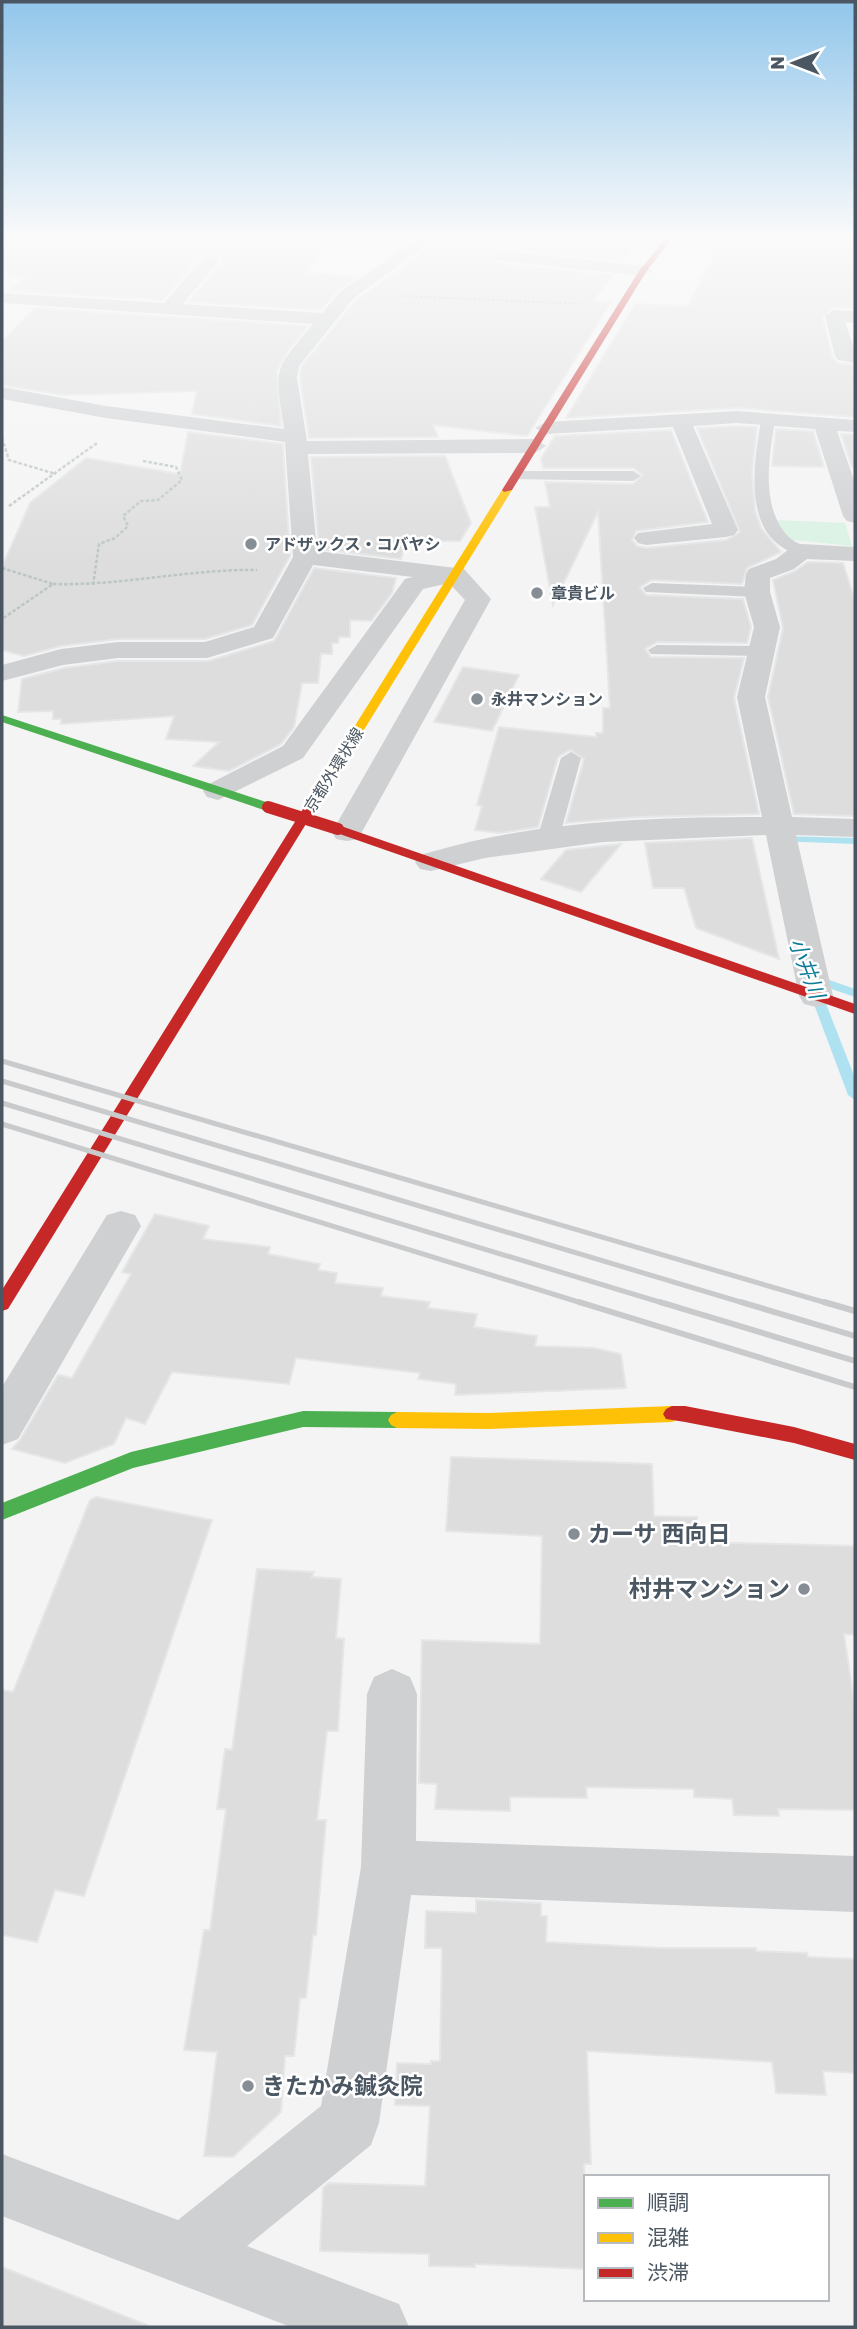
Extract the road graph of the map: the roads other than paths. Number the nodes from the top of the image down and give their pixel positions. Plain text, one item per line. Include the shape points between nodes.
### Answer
1 (303, 347) edge
2 (596, 347) edge
3 (842, 347) edge
4 (855, 356) edge
5 (2, 393) edge
6 (680, 419) junction
7 (768, 421) junction
8 (825, 426) junction
9 (855, 426) edge
10 (540, 437) junction
11 (295, 442) junction
12 (518, 476) junction
13 (633, 476) dead end
14 (855, 516) edge
15 (646, 538) dead end
16 (802, 551) junction
17 (855, 554) edge
18 (301, 565) junction
19 (455, 574) junction
20 (652, 588) dead end
21 (757, 592) junction
22 (657, 650) dead end
23 (760, 651) junction
24 (2, 673) edge
25 (2, 718) edge
26 (571, 758) dead end
27 (218, 791) junction
28 (781, 824) junction
29 (855, 828) edge
30 (342, 831) junction
31 (548, 839) junction
32 (431, 862) junction
33 (817, 996) junction
34 (855, 1009) edge
35 (121, 1226) dead end
36 (2, 1304) edge
37 (2, 1426) edge
38 (855, 1452) edge
39 (2, 1512) edge
40 (392, 1694) dead end
41 (388, 1867) junction
42 (855, 1884) edge
43 (2, 2185) edge
44 (186, 2254) junction
45 (376, 2327) edge

1 - 11 street via 289,365 287,378
2 - 10 main road, 京都外環状線
3 - 4 street via 845,356
5 - 11 street
6 - 7 street
6 - 10 street
6 - 15 street via 726,530
7 - 8 street
7 - 16 lane via 760,467 765,504 779,538
8 - 9 street
8 - 14 street
10 - 11 street
10 - 12 main road, 京都外環状線
11 - 18 street
12 - 13 lane
12 - 19 main road, 京都外環状線
16 - 17 street
16 - 21 street via 785,564 758,574
18 - 19 street
18 - 24 street via 264,632 207,650 118,650 61,657
19 - 27 street via 414,584 293,752
19 - 30 street via 478,599
19 - 36 main road, 京都外環状線
20 - 21 lane
21 - 23 street via 767,627
22 - 23 lane
23 - 28 street via 751,697
25 - 27 main road
26 - 31 lane
27 - 30 main road, bridge
28 - 29 street
28 - 31 street via 651,828
28 - 33 street
30 - 32 main road
31 - 32 street via 452,854
32 - 33 main road
33 - 34 main road
35 - 37 street
38 - 39 main road via 685,1414 488,1421 303,1419 131,1460
40 - 41 street
41 - 42 street
41 - 44 street via 349,2123
43 - 44 street
44 - 45 street

